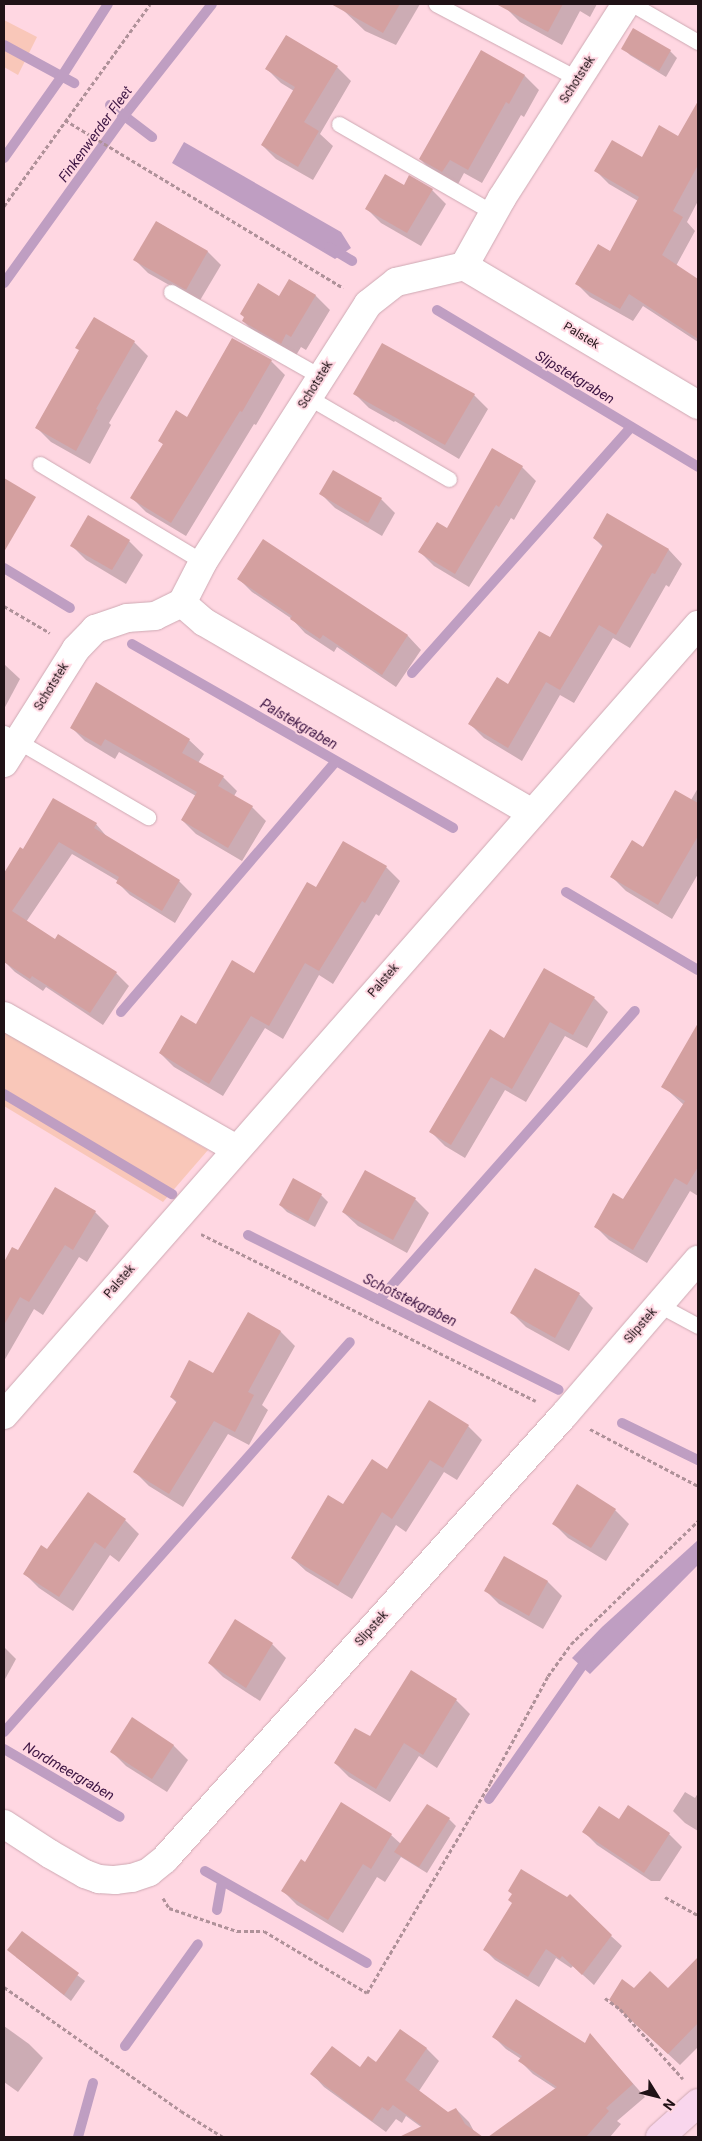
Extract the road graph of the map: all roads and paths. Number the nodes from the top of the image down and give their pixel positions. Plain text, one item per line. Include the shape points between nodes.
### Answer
1 (150, 4) edge
2 (436, 4) edge
3 (626, 4) edge
4 (632, 4) edge
5 (698, 42) edge
6 (578, 79) junction
7 (65, 120) junction
8 (339, 124) dead end
9 (4, 206) edge
10 (494, 213) junction
11 (464, 266) junction
12 (171, 292) dead end
13 (368, 304) junction
14 (314, 387) junction
15 (698, 405) edge
16 (40, 464) dead end
17 (449, 479) dead end
18 (203, 562) junction
19 (182, 603) junction
20 (4, 606) edge
21 (698, 625) edge
22 (76, 649) junction
23 (8, 745) edge
24 (532, 813) junction
25 (148, 816) dead end
26 (4, 1016) edge
27 (236, 1149) junction
28 (174, 1220) junction
29 (698, 1260) edge
30 (659, 1305) junction
31 (698, 1326) edge
32 (564, 1414) junction
33 (4, 1415) edge
34 (698, 1486) edge
35 (698, 1521) edge
36 (4, 1824) edge
37 (149, 1872) junction
38 (665, 1898) dead end
39 (698, 1915) edge
40 (4, 1987) edge
41 (605, 1998) dead end
42 (671, 2065) dead end
43 (698, 2103) edge
44 (223, 2137) edge
45 (660, 2137) edge

1 - 7 path
2 - 6 lane
3 - 6 street, Schotstek
4 - 5 lane
6 - 10 street, Schotstek
7 - 9 path
7 - 13 path
8 - 10 lane
10 - 11 street, Schotstek
11 - 13 street, Schotstek via 396,282
11 - 15 street, Palstek
12 - 14 lane
13 - 14 street, Schotstek
14 - 17 lane
14 - 18 street, Schotstek
16 - 18 lane
18 - 19 street, Schotstek
19 - 22 street, Schotstek via 155,616 127,618 95,629
19 - 24 street via 204,622
20 - 22 path
21 - 24 street, Palstek
22 - 23 street, Schotstek
23 - 25 lane
24 - 27 street, Palstek
26 - 27 street
27 - 28 street, Palstek
28 - 32 path
28 - 33 street, Palstek
29 - 30 street, Slipstek
30 - 31 lane
30 - 32 street, Slipstek
32 - 34 path
32 - 37 street, Slipstek via 191,1832
35 - 37 path via 571,1644 554,1668 366,1993 264,1931 237,1931 169,1908
36 - 37 street, Slipstek via 92,1877 115,1880
38 - 39 path
40 - 44 path
41 - 42 path via 620,2009
43 - 45 street

